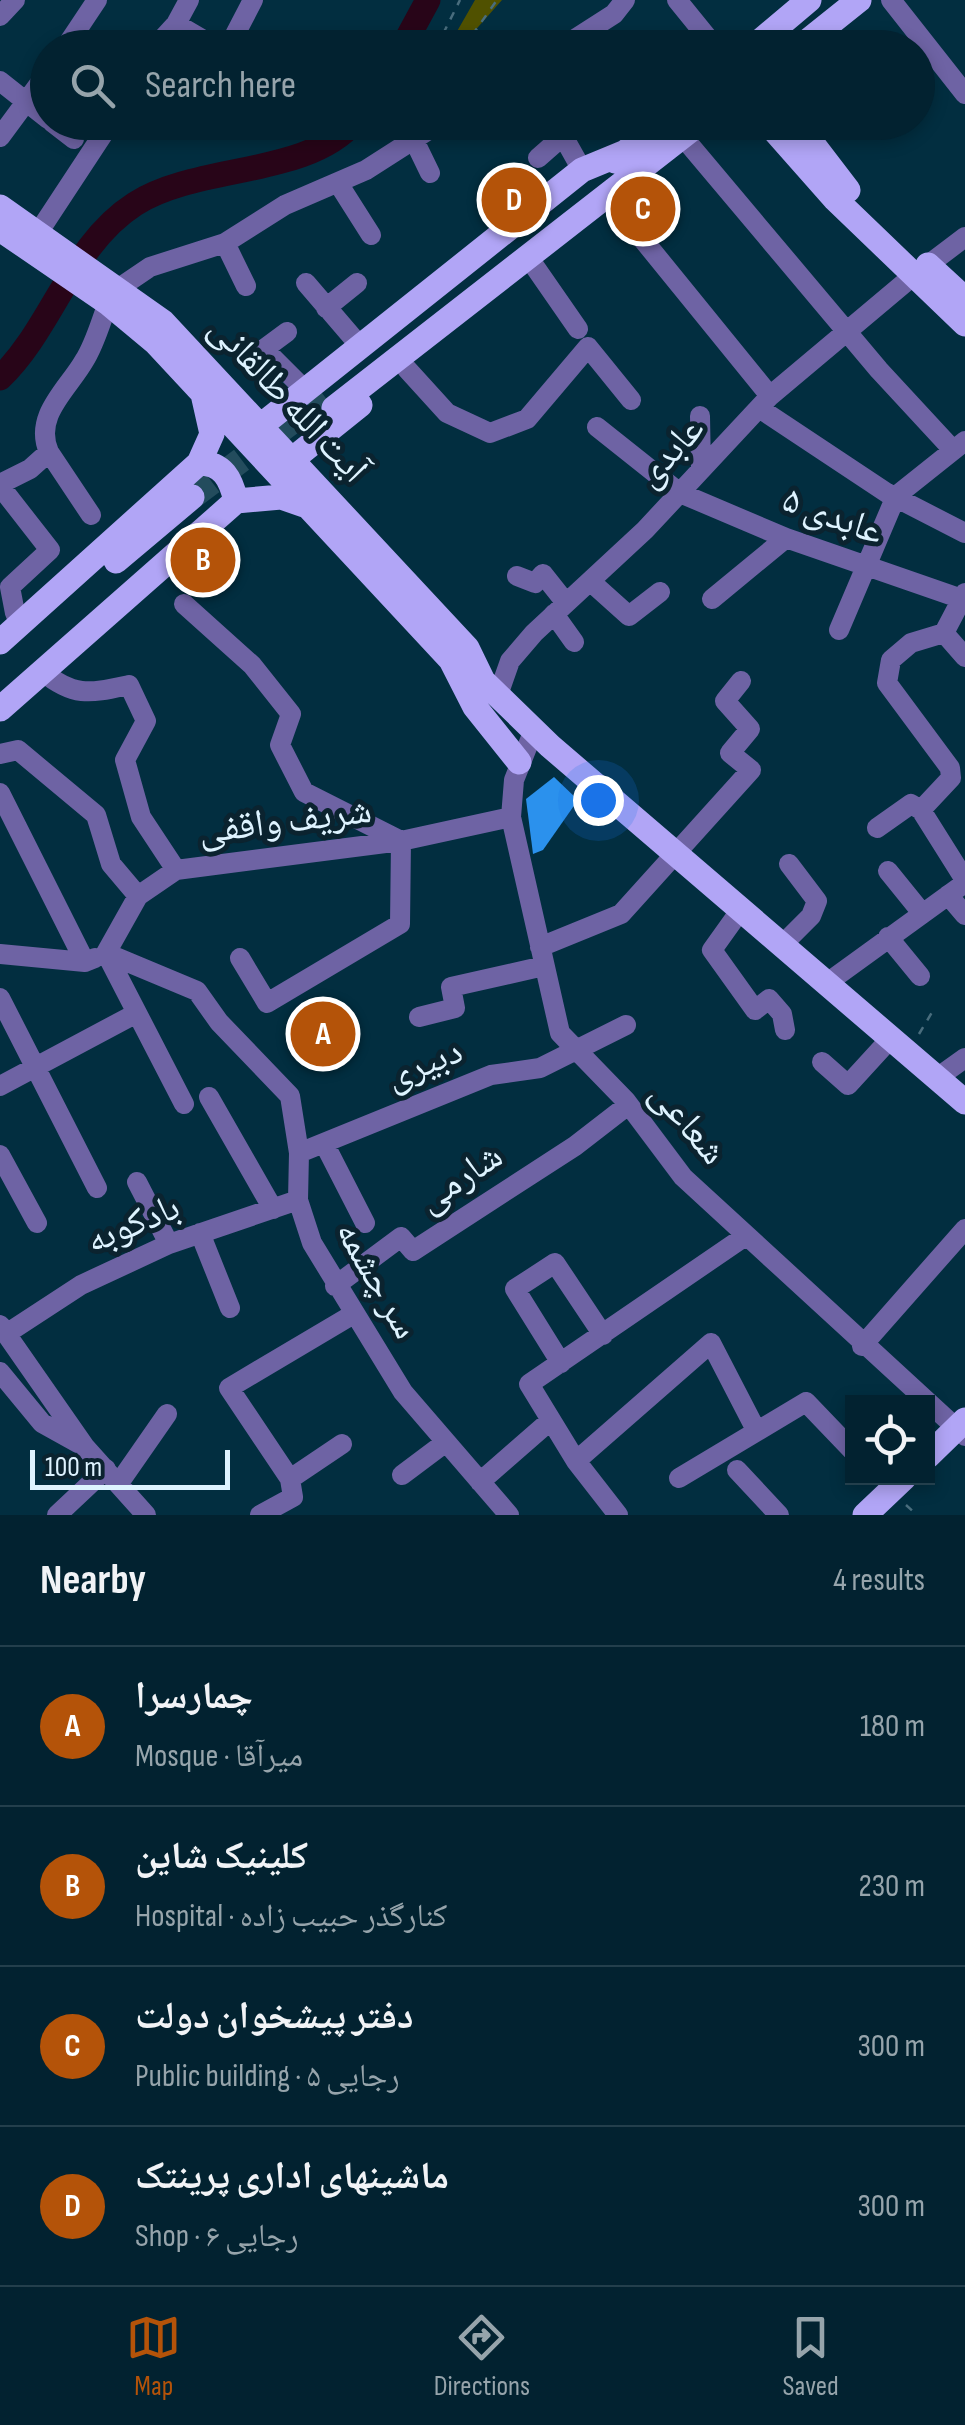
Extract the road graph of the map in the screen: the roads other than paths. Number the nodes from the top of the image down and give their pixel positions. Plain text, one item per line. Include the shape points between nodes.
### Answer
1 (15, 0) edge
2 (97, 0) edge
3 (189, 0) edge
4 (253, 0) edge
5 (625, 0) edge
6 (676, 0) edge
7 (859, 0) edge
8 (890, 0) edge
9 (797, 4) edge
10 (0, 16) edge
11 (176, 24) junction
12 (76, 30) edge
13 (170, 30) edge
14 (186, 30) edge
15 (237, 30) edge
16 (589, 30) edge
17 (701, 30) edge
18 (770, 30) edge
19 (828, 30) edge
20 (914, 30) edge
21 (935, 56) edge
22 (0, 81) edge
23 (965, 94) edge
24 (30, 97) edge
25 (26, 102) junction
26 (30, 105) edge
27 (0, 138) edge
28 (98, 140) edge
29 (414, 140) joint
30 (558, 140) edge
31 (565, 140) edge
32 (648, 140) edge
33 (673, 140) edge
34 (700, 140) edge
35 (782, 140) edge
36 (809, 140) edge
37 (538, 158) dead end
38 (632, 162) junction
39 (582, 170) junction
40 (430, 173) dead end
41 (338, 183) junction
42 (494, 190) dead end
43 (614, 204) junction
44 (0, 207) edge
45 (521, 219) junction
46 (0, 230) edge
47 (371, 235) dead end
48 (965, 237) edge
49 (35, 238) junction
50 (225, 243) junction
51 (535, 268) junction
52 (921, 270) junction
53 (306, 283) dead end
54 (357, 283) dead end
55 (246, 286) dead end
56 (114, 294) junction
57 (965, 299) edge
58 (326, 308) junction
59 (965, 324) edge
60 (578, 329) dead end
61 (287, 332) dead end
62 (848, 334) junction
63 (360, 346) junction
64 (407, 369) junction
65 (202, 389) junction
66 (315, 398) junction
67 (631, 400) dead end
68 (764, 402) junction
69 (700, 416) dead end
70 (263, 424) junction
71 (597, 427) dead end
72 (324, 433) junction
73 (959, 446) edge
74 (49, 452) junction
75 (294, 458) junction
76 (199, 463) junction
77 (701, 470) junction
78 (0, 485) edge
79 (680, 492) junction
80 (896, 496) junction
81 (236, 500) junction
82 (306, 506) junction
83 (200, 512) junction
84 (91, 514) dead end
85 (965, 533) edge
86 (786, 538) junction
87 (227, 549) dead end
88 (868, 566) junction
89 (518, 576) dead end
90 (389, 579) junction
91 (590, 582) junction
92 (660, 592) dead end
93 (964, 597) edge
94 (712, 599) dead end
95 (184, 604) dead end
96 (560, 609) junction
97 (14, 613) dead end
98 (839, 630) dead end
99 (534, 633) junction
100 (944, 633) junction
101 (0, 642) edge
102 (574, 642) dead end
103 (965, 657) edge
104 (0, 660) edge
105 (42, 672) junction
106 (476, 675) junction
107 (741, 680) dead end
108 (0, 694) edge
109 (0, 709) edge
110 (542, 738) junction
111 (0, 754) edge
112 (517, 771) junction
113 (0, 793) edge
114 (921, 810) junction
115 (512, 816) junction
116 (878, 828) dead end
117 (401, 842) junction
118 (680, 854) junction
119 (789, 864) dead end
120 (176, 870) junction
121 (888, 871) dead end
122 (959, 886) edge
123 (138, 896) junction
124 (742, 908) junction
125 (922, 913) junction
126 (965, 915) edge
127 (888, 937) junction
128 (783, 944) junction
129 (106, 953) junction
130 (0, 954) edge
131 (542, 956) junction
132 (240, 958) dead end
133 (85, 962) junction
134 (920, 976) dead end
135 (828, 983) junction
136 (0, 998) edge
137 (138, 1012) junction
138 (418, 1017) dead end
139 (626, 1025) dead end
140 (785, 1030) dead end
141 (900, 1046) junction
142 (579, 1052) junction
143 (965, 1058) edge
144 (822, 1062) dead end
145 (35, 1067) junction
146 (937, 1078) junction
147 (0, 1086) edge
148 (209, 1097) dead end
149 (965, 1102) edge
150 (184, 1104) dead end
151 (628, 1105) junction
152 (324, 1143) junction
153 (299, 1153) junction
154 (0, 1155) edge
155 (136, 1182) dead end
156 (97, 1188) dead end
157 (298, 1200) junction
158 (273, 1209) junction
159 (37, 1223) dead end
160 (364, 1223) dead end
161 (965, 1230) edge
162 (200, 1234) junction
163 (744, 1237) junction
164 (169, 1244) junction
165 (336, 1286) junction
166 (230, 1308) dead end
167 (352, 1315) junction
168 (3, 1330) edge
169 (603, 1335) junction
170 (862, 1346) junction
171 (560, 1362) junction
172 (2, 1381) edge
173 (167, 1414) dead end
174 (551, 1420) junction
175 (962, 1428) edge
176 (756, 1430) junction
177 (446, 1442) junction
178 (845, 1443) edge
179 (342, 1444) dead end
180 (84, 1447) junction
181 (935, 1450) edge
182 (576, 1461) junction
183 (737, 1470) dead end
184 (402, 1475) dead end
185 (112, 1476) junction
186 (679, 1478) dead end
187 (290, 1480) junction
188 (480, 1482) junction
189 (889, 1485) edge
190 (57, 1515) edge
191 (146, 1515) edge
192 (260, 1515) edge
193 (509, 1515) edge
194 (618, 1515) edge
195 (778, 1515) edge
196 (865, 1515) edge

1 - 10 street
2 - 12 street
3 - 11 street
4 - 15 street
5 - 16 street
6 - 17 street
7 - 19 main road
8 - 20 street
9 - 18 main road
11 - 13 street
11 - 14 street
21 - 23 street
22 - 25 street
24 - 25 street
25 - 26 street
25 - 27 street
28 - 49 street
29 - 40 street
29 - 41 street
30 - 37 street
31 - 39 street
32 - 38 main road
33 - 38 main road
34 - 62 street
35 - 52 main road via 834,199
36 - 52 main road
38 - 39 main road
38 - 43 main road
38 - 66 main road
39 - 45 main road
41 - 47 street
41 - 50 street via 284,205
42 - 45 street
43 - 51 main road
43 - 68 street
44 - 49 main road, آیت الله طالقانی
45 - 63 main road
46 - 49 main road, آیت الله طالقانی
48 - 52 street, عابدی
49 - 56 main road, آیت الله طالقانی
50 - 55 street
50 - 56 street via 150,267
51 - 60 street
51 - 64 main road
52 - 57 main road
52 - 59 main road
52 - 62 street, عابدی
53 - 58 street
54 - 58 street
56 - 65 main road, آیت الله طالقانی
56 - 70 main road, آیت الله طالقانی via 163,322
56 - 74 street via 46,422
58 - 63 street
61 - 66 street via 264,348
62 - 68 street, عابدی
62 - 73 street
63 - 66 main road
64 - 67 street via 447,413 490,433 527,418 588,346
64 - 72 main road
65 - 76 main road via 212,434
65 - 82 main road, آیت الله طالقانی
66 - 70 main road
66 - 72 main road via 294,409 300,422
68 - 77 street, عابدی
68 - 80 street
69 - 77 street
70 - 75 main road, آیت الله طالقانی
71 - 79 street, عابدی ۵
72 - 75 main road
73 - 80 street
74 - 78 street
74 - 84 street
75 - 90 main road, آیت الله طالقانی
76 - 81 main road via 226,474
76 - 101 main road
77 - 79 street, عابدی
78 - 97 street via 50,550 10,586
79 - 86 street, عابدی ۵
79 - 91 street, عابدی
80 - 85 street
80 - 88 street
81 - 82 main road via 281,497
81 - 83 main road
82 - 90 main road, آیت الله طالقانی
83 - 87 street
83 - 104 main road
83 - 105 main road
83 - 108 main road
86 - 88 street, عابدی ۵
86 - 94 street
88 - 93 street, عابدی ۵
88 - 98 street
89 - 96 street via 534,583 542,574
90 - 106 main road, آیت الله طالقانی
91 - 92 street via 629,616
91 - 96 street, عابدی
93 - 100 street
95 - 117 street via 252,664 291,714 280,745 304,792
96 - 99 street, عابدی
96 - 102 street
99 - 106 street
99 - 106 street, عابدی via 510,662
100 - 103 street
100 - 114 street via 911,643 887,669 887,683 950,768 950,778
105 - 109 main road
105 - 120 street via 62,688 90,693 130,685 146,721 126,760 140,817
106 - 110 main road, آیت الله طالقانی
106 - 112 main road via 474,707
107 - 118 street via 724,701 750,730 730,753 751,770
110 - 112 street
110 - 118 main road, آیت الله طالقانی
111 - 123 street via 18,750 96,815 110,864
112 - 115 street, شعاعی
113 - 133 street
114 - 116 street via 911,804
114 - 122 street
115 - 117 street, شریف واقفی
115 - 131 street, شعاعی
117 - 120 street, شریف واقفی
117 - 132 street via 400,924 268,1003
118 - 124 main road, آیت الله طالقانی
118 - 131 street via 621,914
119 - 128 street via 817,901
120 - 123 street, شریف واقفی
121 - 125 street
122 - 125 street
122 - 126 street
123 - 129 street, شریف واقفی
124 - 128 main road, آیت الله طالقانی
124 - 140 street via 712,950 755,1010 769,999
125 - 127 street
127 - 134 street
127 - 135 street
128 - 135 main road, آیت الله طالقانی
129 - 133 street
129 - 137 street
129 - 153 street, سر چشمه via 198,991 290,1096
130 - 133 street
131 - 138 street via 451,988 455,1008
131 - 142 street, شعاعی via 560,1033
135 - 141 main road, آیت الله طالقانی
136 - 145 street
137 - 145 street
137 - 150 street
139 - 142 street, دبیری
141 - 144 street via 848,1084
141 - 146 main road, آیت الله طالقانی
142 - 151 street, شعاعی
142 - 152 street, دبیری via 540,1068 491,1075
143 - 146 street
145 - 147 street
145 - 156 street
146 - 149 main road, آیت الله طالقانی
148 - 158 street
151 - 163 street, شعاعی via 684,1177
151 - 165 street, شارمی via 413,1252 401,1237
152 - 153 street, دبیری
152 - 160 street
153 - 157 street, سر چشمه
154 - 159 street
155 - 164 street
157 - 158 street, بادکوبه
157 - 165 street, سر چشمه
158 - 162 street, بادکوبه
161 - 170 street
162 - 164 street, بادکوبه
162 - 166 street
163 - 169 street
163 - 170 street, شعاعی
164 - 168 street, بادکوبه
165 - 167 street, سر چشمه
167 - 177 street, سر چشمه
167 - 187 street via 229,1388
168 - 180 street
169 - 171 street
169 - 171 street via 555,1263 514,1290
170 - 175 street, شعاعی
171 - 174 street via 529,1384
172 - 180 street via 42,1423
173 - 185 street
174 - 182 street
174 - 188 street
175 - 181 main road
176 - 178 street via 806,1402
176 - 182 street via 711,1343
176 - 186 street
177 - 184 street
177 - 188 street, سر چشمه
179 - 187 street
180 - 185 street
182 - 194 street
183 - 195 street
185 - 190 street
185 - 191 street
187 - 192 street via 293,1497
188 - 193 street, سر چشمه
189 - 196 main road

